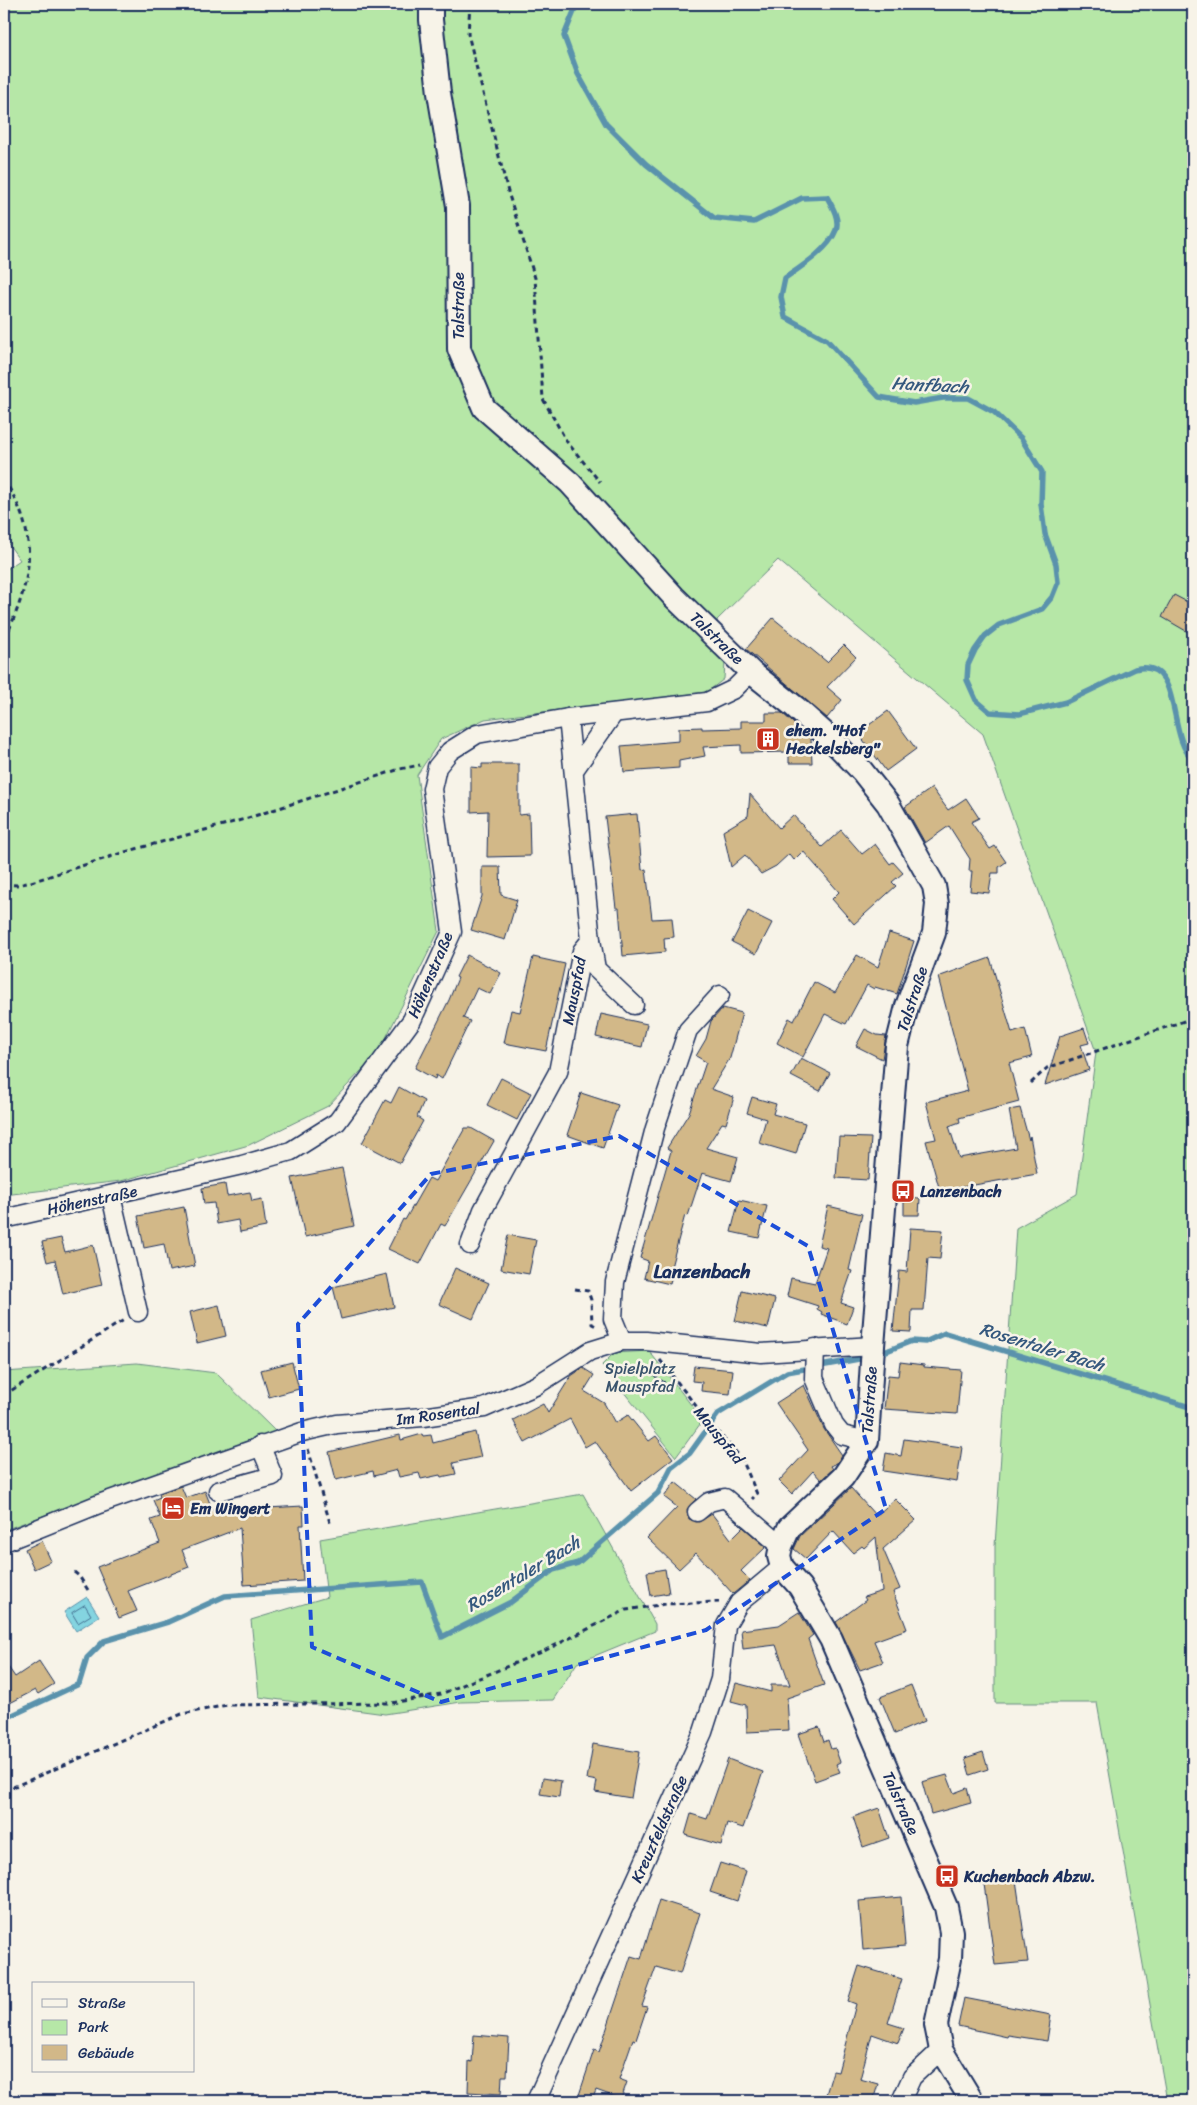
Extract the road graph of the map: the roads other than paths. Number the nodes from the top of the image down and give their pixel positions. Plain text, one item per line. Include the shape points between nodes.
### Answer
1 (431, 4) edge
2 (751, 672) junction
3 (614, 713) junction
4 (568, 718) junction
5 (574, 770) junction
6 (591, 940) junction
7 (720, 995) dead end
8 (634, 1005) dead end
9 (111, 1196) junction
10 (4, 1219) edge
11 (470, 1246) dead end
12 (138, 1312) road end
13 (622, 1341) junction
14 (873, 1346) junction
15 (814, 1360) junction
16 (867, 1441) junction
17 (260, 1445) junction
18 (218, 1491) dead end
19 (698, 1512) dead end
20 (7, 1541) dead end
21 (782, 1556) junction
22 (941, 2050) junction
23 (536, 2101) edge
24 (901, 2101) edge
25 (972, 2101) edge

1 - 2 main road, Talstraße via 439,93 458,206 458,349 484,408 570,483 674,597
2 - 3 street, Höhenstraße via 734,689 708,702
2 - 14 main road, Talstraße via 828,736 862,771 888,804 934,886 937,904 934,933 897,1046
3 - 4 street, Höhenstraße
3 - 5 street
4 - 5 street, Mauspfad
4 - 9 street, Höhenstraße via 477,734 450,752 436,767 432,789 452,932 412,1020 337,1122 291,1151
5 - 6 street, Mauspfad
6 - 8 street via 596,969
6 - 11 street, Mauspfad via 582,951 558,1072 483,1210
7 - 13 street via 688,1030 655,1128 615,1282 613,1319
9 - 10 street, Höhenstraße
9 - 12 street
13 - 15 street, Im Rosental
13 - 17 street, Im Rosental via 590,1351 535,1386 484,1408 416,1418 337,1424
14 - 15 street, Im Rosental
14 - 16 main road, Talstraße
15 - 16 street via 814,1378 834,1426 842,1435
16 - 21 main road, Talstraße via 843,1477 789,1528
17 - 18 street via 273,1476
17 - 20 street, Im Rosental
19 - 21 street via 709,1502 725,1498 740,1508
21 - 22 main road, Talstraße via 831,1639 946,1907 951,1932 950,1959 936,2025
21 - 23 street, Kreuzfeldstraße via 739,1603 726,1625 720,1679 703,1732
22 - 24 street via 912,2077
22 - 25 main road, Talstraße

